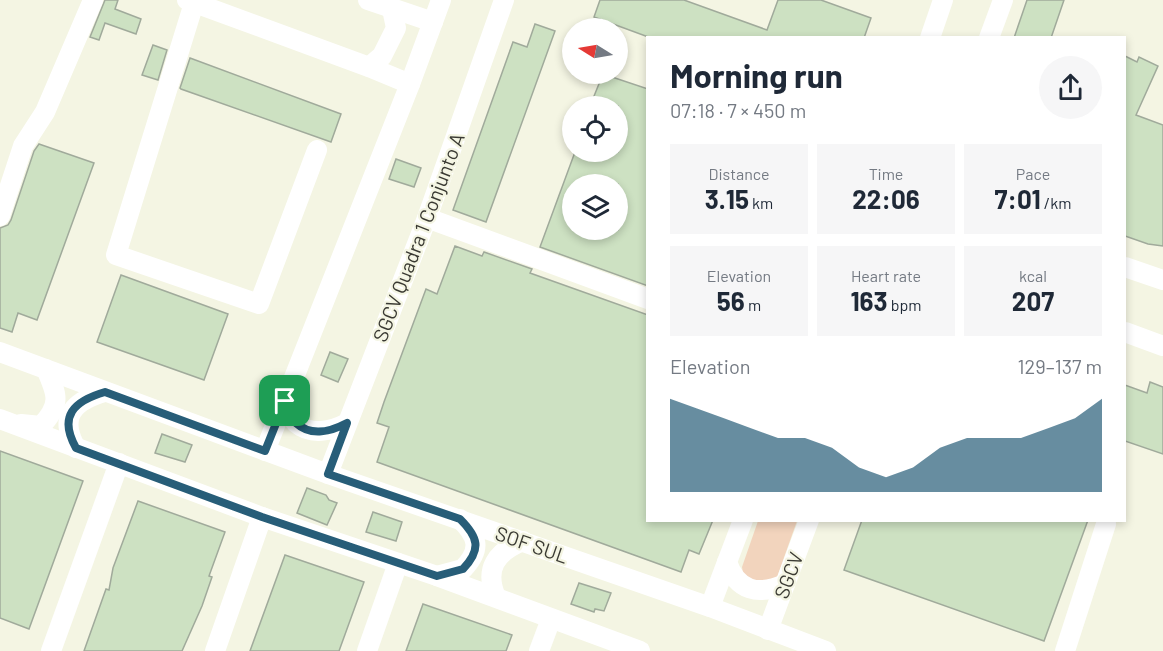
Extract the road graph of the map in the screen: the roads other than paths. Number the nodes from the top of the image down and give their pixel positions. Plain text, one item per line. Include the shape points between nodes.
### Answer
1 (93, 0) edge
2 (368, 0) edge
3 (441, 0) edge
4 (504, 0) edge
5 (943, 0) edge
6 (1003, 0) edge
7 (191, 1) edge
8 (392, 9) junction
9 (432, 22) junction
10 (931, 36) edge
11 (989, 36) edge
12 (369, 67) junction
13 (410, 84) junction
14 (317, 150) dead end
15 (0, 216) edge
16 (427, 218) junction
17 (1126, 267) edge
18 (1163, 280) edge
19 (646, 298) edge
20 (1126, 332) edge
21 (1163, 345) edge
22 (0, 352) edge
23 (46, 369) junction
24 (105, 392) junction
25 (285, 401) junction
26 (6, 421) edge
27 (347, 423) junction
28 (76, 448) junction
29 (265, 451) junction
30 (119, 463) junction
31 (328, 474) junction
32 (262, 517) junction
33 (460, 519) junction
34 (742, 522) edge
35 (808, 522) edge
36 (1106, 524) dead end
37 (523, 541) junction
38 (727, 562) junction
39 (399, 563) junction
40 (437, 576) junction
41 (785, 584) junction
42 (496, 597) junction
43 (710, 607) junction
44 (551, 619) junction
45 (768, 630) junction
46 (51, 651) edge
47 (214, 651) edge
48 (368, 651) edge
49 (540, 651) edge
50 (640, 651) edge
51 (826, 651) edge
52 (1065, 651) edge

1 - 15 street via 45,112 23,146
2 - 8 street
3 - 9 street
4 - 16 street, SGCV Quadra 1 Conjunto A
5 - 10 street
6 - 11 street
7 - 12 street
7 - 14 street via 116,255 260,304
8 - 9 street
8 - 12 street via 396,28 382,56
9 - 13 street
12 - 13 street
13 - 25 street
16 - 19 street
16 - 27 street, SGCV Quadra 1 Conjunto A
17 - 18 street
20 - 21 street
22 - 23 street, SOF SUL
23 - 24 street, SOF SUL
23 - 26 street via 57,404 49,418 41,426
24 - 28 street via 88,397 74,409 68,435
24 - 29 street, SOF SUL
25 - 27 street via 296,423 306,428 331,431
25 - 29 street
26 - 28 street
27 - 31 street, SGCV Quadra 1 Conjunto A
28 - 30 street
29 - 31 street, SOF SUL
30 - 32 street
30 - 46 street
31 - 33 street, SOF SUL
32 - 39 street
32 - 47 street
33 - 37 street, SOF SUL
33 - 40 street via 473,532 474,553 463,569
34 - 38 street
35 - 41 street, SGCV
36 - 52 street
37 - 42 street via 508,547 494,564 490,576
37 - 43 street, SOF SUL
38 - 41 street via 736,580 746,587 770,591
38 - 43 street
39 - 40 street
39 - 48 street
40 - 42 street
41 - 45 street, SGCV
42 - 44 street
43 - 45 street, SOF SUL
44 - 49 street
44 - 50 street
45 - 51 street, SOF SUL

